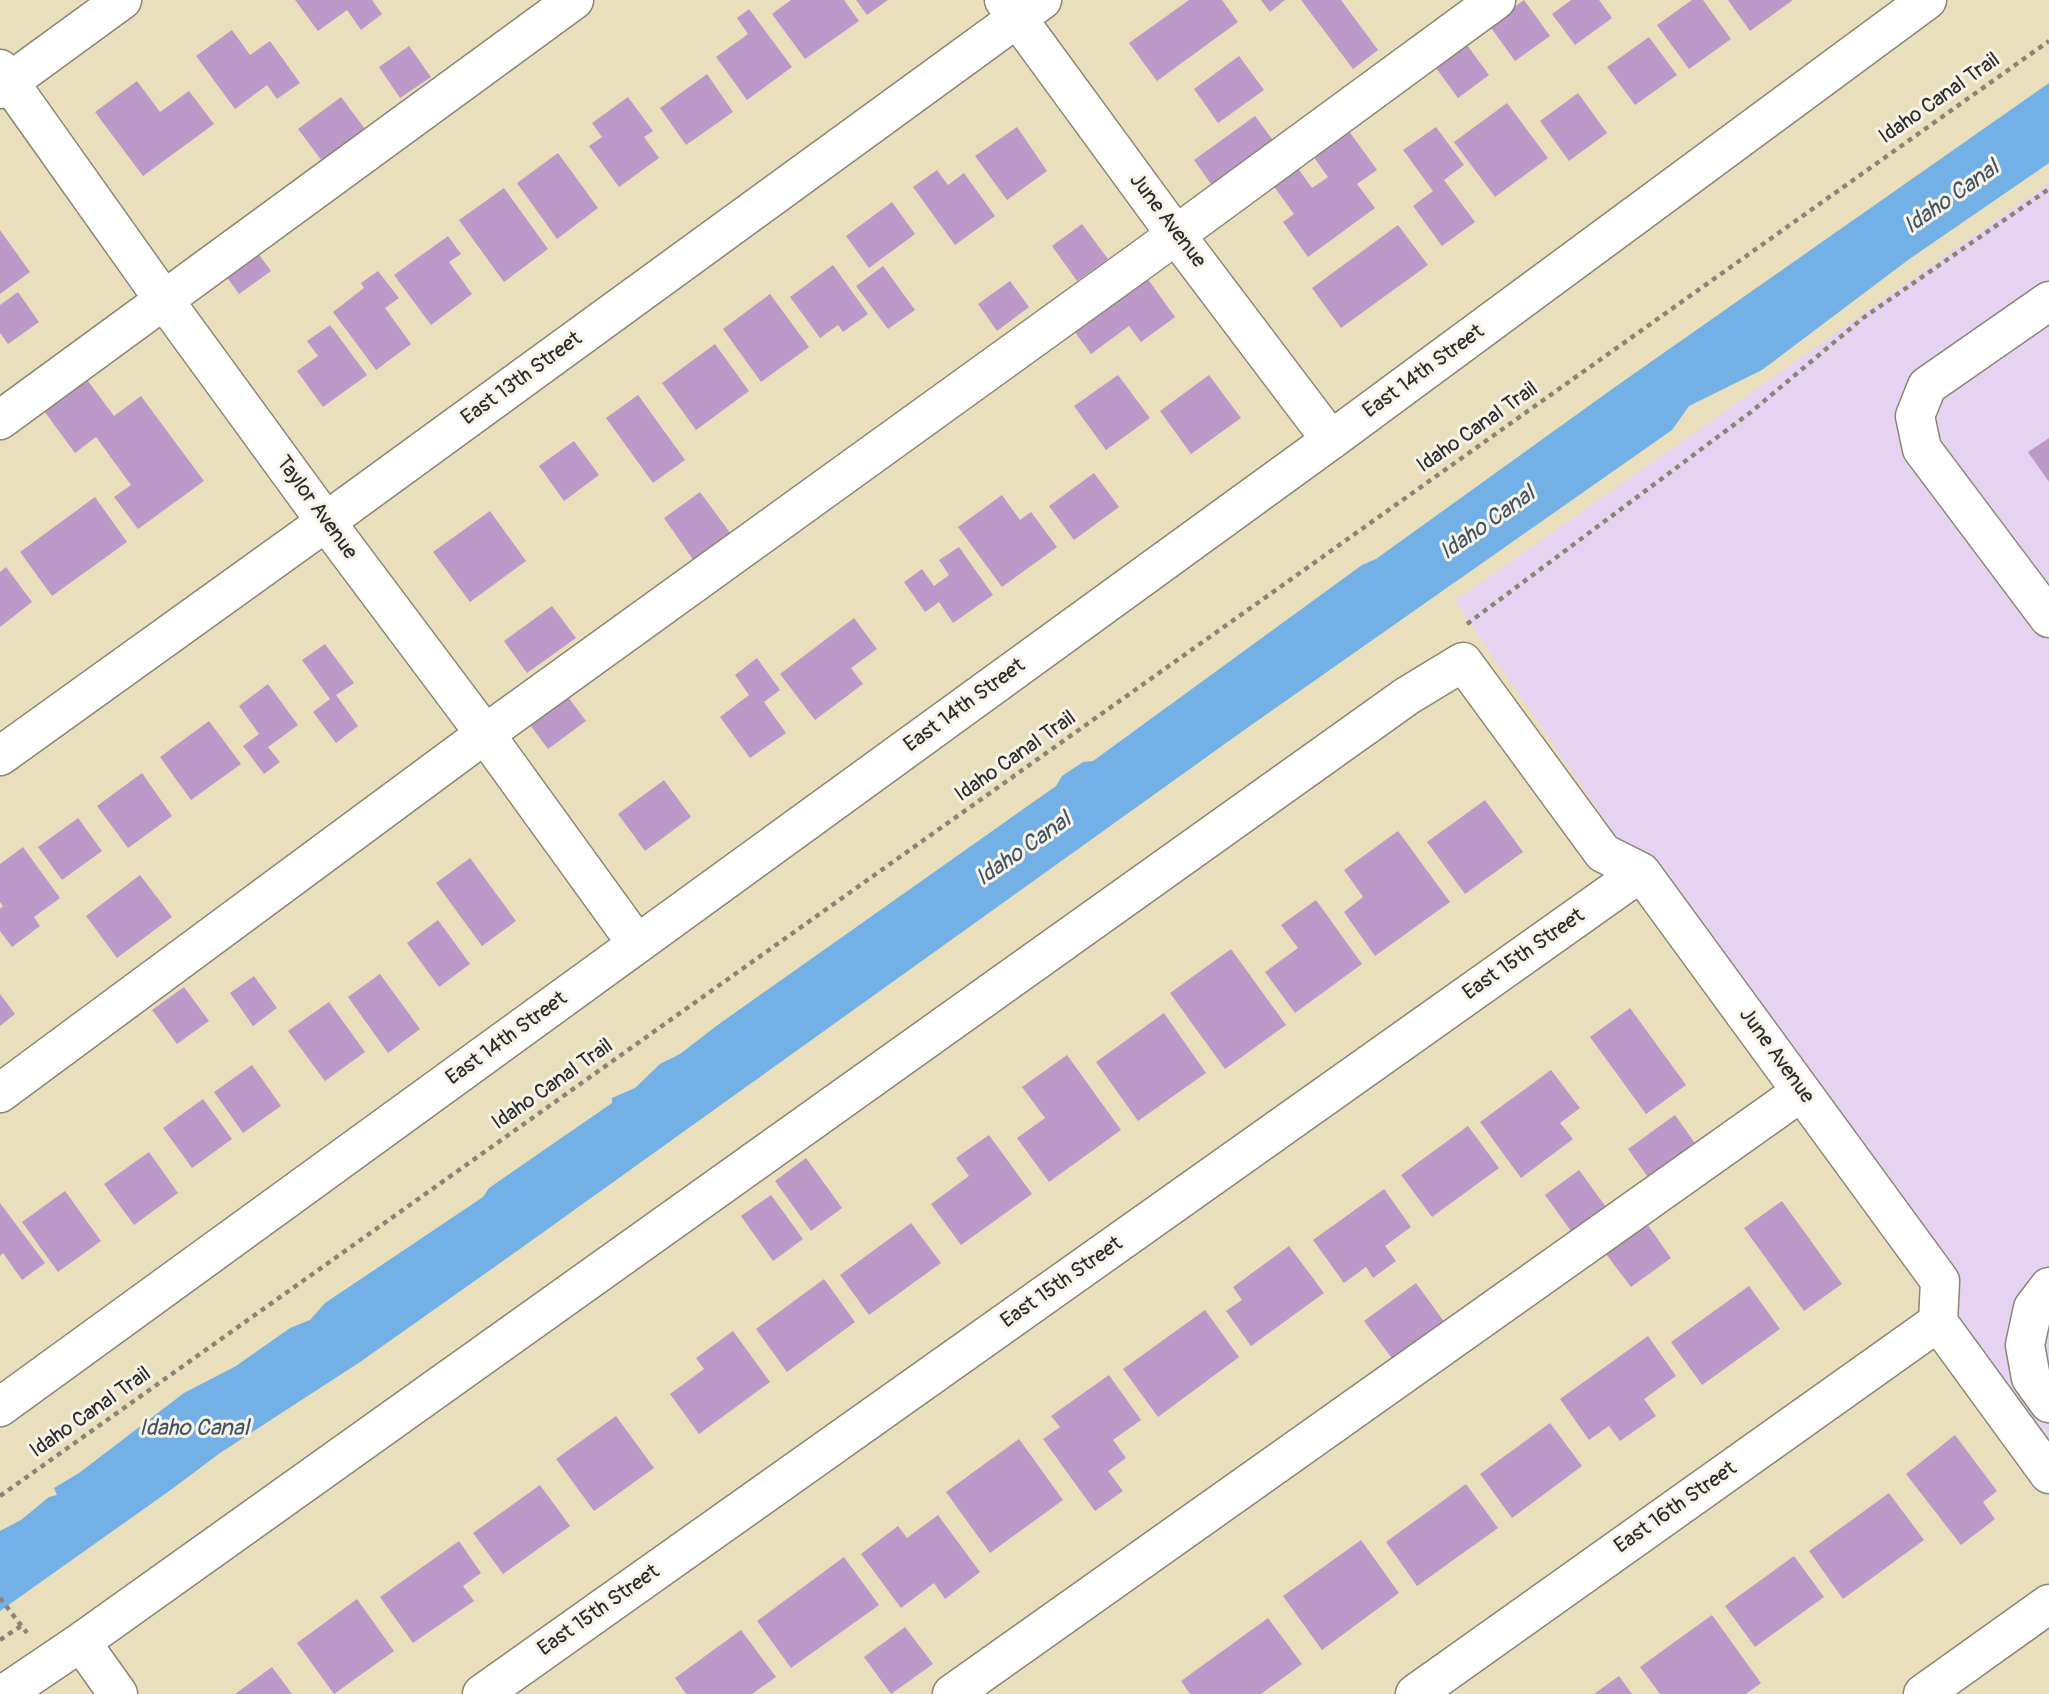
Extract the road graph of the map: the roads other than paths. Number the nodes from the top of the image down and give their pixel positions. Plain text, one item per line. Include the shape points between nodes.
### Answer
1 (122, 0) edge
2 (574, 0) edge
3 (1496, 0) edge
4 (1927, 0) edge
5 (1021, 6) edge
6 (3, 80) edge
7 (1177, 234) junction
8 (164, 300) junction
9 (2049, 300) edge
10 (0, 420) edge
11 (1331, 440) junction
12 (326, 522) junction
13 (2049, 618) edge
14 (485, 734) junction
15 (0, 756) edge
16 (1641, 872) junction
17 (637, 944) junction
18 (1801, 1092) junction
19 (0, 1093) edge
20 (2049, 1287) edge
21 (1938, 1322) junction
22 (2049, 1404) edge
23 (0, 1407) edge
24 (2049, 1474) edge
25 (2049, 1604) edge
26 (81, 1642) junction
27 (4, 1694) edge
28 (118, 1694) edge
29 (482, 1694) edge
30 (952, 1694) edge
31 (1415, 1694) edge
32 (1923, 1694) edge

1 - 6 street
2 - 8 street
3 - 7 street
4 - 11 street, East 14th Street
5 - 7 street, June Avenue
5 - 12 street, East 13th Street
6 - 8 street, Taylor Avenue
7 - 11 street, June Avenue
7 - 14 street
8 - 10 street
8 - 12 street, Taylor Avenue
9 - 13 street via 1927,386 1915,416 1922,449
11 - 17 street, East 14th Street
12 - 14 street, Taylor Avenue
12 - 15 street, East 13th Street
14 - 17 street, Taylor Avenue
14 - 19 street
16 - 18 street, June Avenue
16 - 26 street, June Avenue via 1603,853 1464,662 1407,696
16 - 29 street, East 15th Street
17 - 23 street, East 14th Street
18 - 21 street, June Avenue via 1940,1281
18 - 30 street
20 - 22 street via 2033,1308 2025,1345 2031,1378
21 - 24 street
21 - 31 street, East 16th Street
25 - 32 street
26 - 27 street
26 - 28 street

